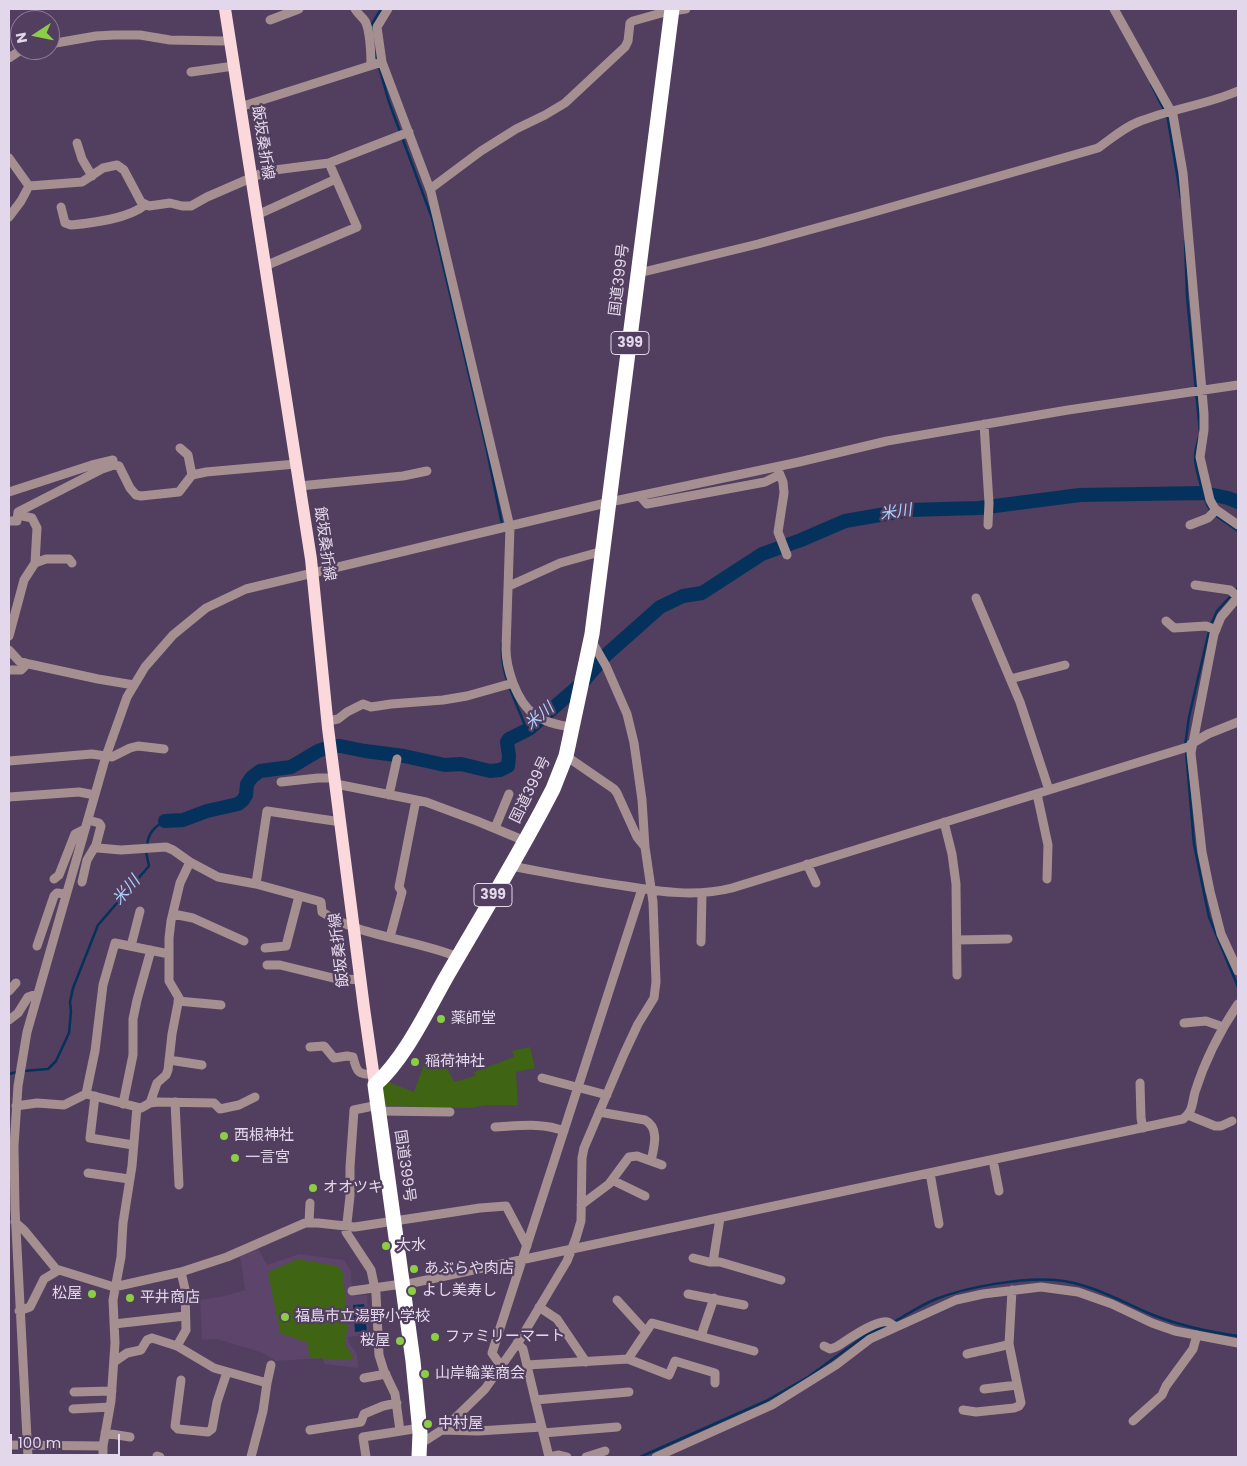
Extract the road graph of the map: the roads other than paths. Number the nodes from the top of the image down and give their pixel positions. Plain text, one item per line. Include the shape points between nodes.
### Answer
1 (225, 9) edge
2 (299, 9) edge
3 (355, 9) edge
4 (388, 9) edge
5 (1114, 9) edge
6 (677, 10) edge
7 (270, 20) dead end
8 (230, 40) junction
9 (60, 42) edge
10 (377, 63) junction
11 (234, 66) junction
12 (191, 72) dead end
13 (1238, 91) edge
14 (240, 107) junction
15 (1168, 113) junction
16 (404, 134) junction
17 (77, 143) dead end
18 (9, 158) edge
19 (330, 163) junction
20 (92, 176) junction
21 (251, 177) junction
22 (336, 179) junction
23 (30, 186) junction
24 (430, 189) junction
25 (144, 205) junction
26 (61, 207) dead end
27 (257, 215) junction
28 (9, 217) edge
29 (265, 266) junction
30 (639, 273) junction
31 (1238, 385) edge
32 (1201, 390) junction
33 (984, 424) junction
34 (180, 448) dead end
35 (296, 464) junction
36 (427, 471) dead end
37 (778, 471) junction
38 (192, 475) junction
39 (126, 479) junction
40 (299, 486) junction
41 (9, 492) edge
42 (610, 502) junction
43 (1214, 512) junction
44 (18, 515) junction
45 (9, 522) edge
46 (988, 525) dead end
47 (1190, 525) dead end
48 (1238, 526) edge
49 (509, 527) junction
50 (784, 549) dead end
51 (603, 551) junction
52 (35, 563) junction
53 (72, 563) dead end
54 (313, 574) junction
55 (1195, 585) dead end
56 (509, 586) junction
57 (1236, 595) edge
58 (976, 598) dead end
59 (1166, 621) dead end
60 (1212, 629) junction
61 (9, 636) edge
62 (591, 640) junction
63 (9, 650) edge
64 (27, 664) junction
65 (1065, 666) dead end
66 (9, 670) edge
67 (1010, 679) junction
68 (510, 684) junction
69 (134, 685) junction
70 (328, 721) junction
71 (1238, 722) edge
72 (572, 727) junction
73 (1188, 747) junction
74 (164, 749) dead end
75 (106, 756) junction
76 (566, 756) junction
77 (397, 759) dead end
78 (9, 761) edge
79 (336, 781) junction
80 (281, 782) dead end
81 (1049, 790) junction
82 (509, 794) dead end
83 (1037, 794) junction
84 (390, 795) junction
85 (95, 796) junction
86 (9, 797) edge
87 (416, 800) junction
88 (341, 822) junction
89 (944, 822) junction
90 (87, 825) junction
91 (495, 828) junction
92 (525, 841) junction
93 (96, 844) junction
94 (645, 847) junction
95 (190, 862) junction
96 (807, 864) junction
97 (511, 866) junction
98 (54, 879) dead end
99 (1047, 879) dead end
100 (82, 882) dead end
101 (816, 883) dead end
102 (256, 884) junction
103 (647, 890) junction
104 (702, 893) junction
105 (66, 894) junction
106 (299, 896) junction
107 (140, 911) dead end
108 (173, 914) junction
109 (354, 927) junction
110 (390, 937) junction
111 (1008, 938) dead end
112 (957, 940) junction
113 (244, 941) dead end
114 (701, 942) dead end
115 (37, 946) dead end
116 (131, 946) junction
117 (265, 948) dead end
118 (151, 950) junction
119 (169, 954) junction
120 (458, 957) junction
121 (266, 965) dead end
122 (1238, 971) edge
123 (957, 975) dead end
124 (360, 980) junction
125 (16, 983) dead end
126 (9, 991) edge
127 (37, 994) junction
128 (178, 1001) junction
129 (1238, 1004) edge
130 (221, 1005) dead end
131 (9, 1020) edge
132 (1184, 1023) dead end
133 (1223, 1027) junction
134 (310, 1047) dead end
135 (169, 1060) junction
136 (202, 1065) dead end
137 (542, 1078) dead end
138 (374, 1080) junction
139 (1140, 1083) dead end
140 (578, 1087) junction
141 (91, 1095) junction
142 (606, 1095) junction
143 (255, 1097) dead end
144 (175, 1102) junction
145 (150, 1103) junction
146 (123, 1104) junction
147 (16, 1106) junction
148 (137, 1107) junction
149 (378, 1108) junction
150 (450, 1112) dead end
151 (599, 1112) junction
152 (1188, 1115) junction
153 (1232, 1121) dead end
154 (494, 1127) dead end
155 (1143, 1128) junction
156 (564, 1132) junction
157 (133, 1145) junction
158 (11, 1146) edge
159 (993, 1160) junction
160 (651, 1161) junction
161 (662, 1165) dead end
162 (88, 1173) dead end
163 (930, 1174) junction
164 (128, 1179) junction
165 (612, 1180) junction
166 (179, 1185) dead end
167 (999, 1191) dead end
168 (645, 1196) dead end
169 (310, 1203) dead end
170 (581, 1205) junction
171 (12, 1206) edge
172 (720, 1218) junction
173 (394, 1222) junction
174 (309, 1223) junction
175 (939, 1224) dead end
176 (13, 1225) edge
177 (345, 1227) junction
178 (528, 1246) junction
179 (571, 1250) junction
180 (693, 1258) dead end
181 (523, 1260) junction
182 (713, 1262) junction
183 (59, 1270) junction
184 (182, 1272) junction
185 (781, 1280) dead end
186 (402, 1285) junction
187 (114, 1287) junction
188 (374, 1289) junction
189 (1012, 1290) junction
190 (352, 1292) dead end
191 (688, 1294) dead end
192 (714, 1298) junction
193 (616, 1300) dead end
194 (744, 1305) dead end
195 (539, 1308) junction
196 (19, 1311) junction
197 (185, 1316) junction
198 (114, 1324) junction
199 (892, 1325) junction
200 (646, 1332) junction
201 (700, 1336) junction
202 (1197, 1336) junction
203 (518, 1343) junction
204 (1238, 1343) edge
205 (1009, 1344) junction
206 (177, 1346) junction
207 (824, 1346) dead end
208 (754, 1351) dead end
209 (968, 1354) dead end
210 (628, 1359) junction
211 (114, 1362) junction
212 (586, 1362) junction
213 (527, 1365) junction
214 (271, 1366) dead end
215 (501, 1366) junction
216 (227, 1372) junction
217 (386, 1374) junction
218 (364, 1378) dead end
219 (181, 1380) dead end
220 (267, 1383) junction
221 (715, 1383) dead end
222 (1017, 1385) junction
223 (984, 1389) dead end
224 (112, 1391) junction
225 (74, 1392) dead end
226 (630, 1392) dead end
227 (535, 1400) junction
228 (396, 1402) junction
229 (110, 1407) junction
230 (73, 1409) dead end
231 (962, 1410) dead end
232 (1133, 1421) dead end
233 (361, 1422) junction
234 (617, 1427) dead end
235 (420, 1428) junction
236 (310, 1430) dead end
237 (441, 1430) junction
238 (542, 1430) junction
239 (400, 1431) junction
240 (105, 1433) junction
241 (130, 1437) dead end
242 (363, 1437) junction
243 (9, 1445) edge
244 (27, 1446) junction
245 (103, 1446) junction
246 (419, 1450) edge
247 (605, 1451) dead end
248 (28, 1457) edge
249 (103, 1457) edge
250 (251, 1457) edge
251 (366, 1457) edge
252 (549, 1457) edge
253 (567, 1457) edge
254 (586, 1457) edge
255 (658, 1457) edge

1 - 8 main road, 飯坂桑折線
2 - 7 street
3 - 10 street via 365,20
4 - 10 street via 377,27
5 - 15 street
6 - 24 street via 630,23 625,47 565,103 481,151
6 - 30 highway, 国道399号 / 399
8 - 9 street via 170,40 114,35
8 - 11 main road, 飯坂桑折線
10 - 14 street
10 - 16 street
11 - 12 street
11 - 14 main road, 飯坂桑折線
13 - 15 street
14 - 21 main road, 飯坂桑折線
15 - 30 street via 1119,132 1098,148 851,219
15 - 32 street via 1183,173
16 - 19 street
16 - 24 street
17 - 20 street
18 - 23 street
19 - 21 street via 267,171
19 - 22 street
20 - 23 street via 78,183
20 - 25 street via 103,168 120,166
21 - 25 street via 191,206 170,203
21 - 27 main road, 飯坂桑折線
22 - 27 street
22 - 29 street via 357,227
23 - 28 street
24 - 49 street via 498,468
25 - 26 street via 108,220 67,225
27 - 29 main road, 飯坂桑折線
29 - 35 main road, 飯坂桑折線
30 - 42 highway, 国道399号 / 399
31 - 32 street
32 - 33 street
32 - 43 street via 1204,430 1200,457
33 - 37 street via 887,441
33 - 46 street via 990,507
34 - 38 street via 188,455
35 - 38 street
35 - 40 main road, 飯坂桑折線
36 - 40 street
37 - 42 street
37 - 50 street via 784,493 778,528
38 - 39 street via 179,492 141,496 132,492
39 - 41 street via 123,462 115,460
39 - 44 street via 117,465 109,466 18,512
40 - 54 main road, 飯坂桑折線
42 - 49 street
42 - 51 highway, 国道399号 / 399
43 - 47 street via 1203,521
43 - 48 street
44 - 45 street via 17,522
44 - 52 street via 32,518 36,523
49 - 54 street
49 - 56 street
51 - 56 street via 560,563
51 - 62 highway, 国道399号 / 399
52 - 53 street via 58,558 69,559
52 - 61 street via 24,580
54 - 69 street via 246,589 206,608 159,650
54 - 70 main road, 飯坂桑折線
55 - 57 street
56 - 68 street via 506,659
57 - 60 street
58 - 67 street
59 - 60 street via 1174,628
60 - 73 street
62 - 72 highway, 国道399号 / 399
62 - 94 street via 627,714 642,800
63 - 64 street via 19,661
64 - 66 street via 21,670
64 - 69 street
65 - 67 street
67 - 81 street
68 - 70 street via 443,700 372,707 363,704 338,719
68 - 72 street via 527,710 542,719
69 - 75 street
70 - 79 main road, 飯坂桑折線
71 - 73 street via 1208,734
72 - 76 highway, 国道399号 / 399
73 - 81 street
73 - 122 street via 1210,891 1221,934
74 - 75 street via 138,746 115,756
75 - 78 street via 92,754
75 - 85 street
76 - 92 highway, 国道399号 / 399 via 553,789
76 - 94 street via 614,789 637,838
77 - 84 street
79 - 80 street via 318,778
79 - 84 street
79 - 88 main road, 飯坂桑折線
81 - 83 street
82 - 91 street
83 - 89 street
83 - 99 street via 1048,845
84 - 87 street
85 - 86 street via 79,792
85 - 90 street
87 - 91 street
87 - 110 street via 399,887 402,892
88 - 102 street via 267,811
88 - 109 main road, 飯坂桑折線
89 - 96 street
89 - 112 street via 956,884
90 - 93 street via 99,823 101,826
90 - 98 street via 75,834
90 - 105 street
91 - 92 street
92 - 97 highway, 国道399号 / 399
93 - 95 street via 103,849 166,847
93 - 100 street via 87,860
94 - 103 street
95 - 102 street via 218,877
95 - 108 street via 180,883
96 - 101 street
96 - 104 street via 726,889
97 - 103 street
97 - 120 highway, 国道399号 / 399
102 - 106 street
103 - 104 street
103 - 140 street
103 - 142 street via 656,982 654,998 638,1024
104 - 114 street
105 - 115 street via 54,896
105 - 127 street
106 - 109 street via 320,902 322,912
106 - 117 street via 286,946
107 - 116 street
108 - 113 street via 193,918
108 - 119 street
109 - 110 street
109 - 124 main road, 飯坂桑折線
110 - 120 street
111 - 112 street
112 - 123 street
116 - 118 street
116 - 141 street via 115,943 103,985
118 - 119 street
118 - 146 street via 133,1019 134,1055
119 - 128 street via 169,981
120 - 138 highway, 国道399号 / 399 via 404,1050 382,1079
121 - 124 street
124 - 138 main road, 飯坂桑折線
125 - 126 street
127 - 131 street via 28,997
127 - 147 street via 20,1068
128 - 130 street
128 - 135 street
129 - 133 street
132 - 133 street via 1206,1021
133 - 152 street via 1205,1065
134 - 138 street via 324,1046 334,1062 353,1057 358,1072
135 - 136 street
135 - 145 street via 166,1075 157,1082
137 - 140 street
138 - 149 highway, 国道399号
139 - 155 street
140 - 142 street
140 - 156 street
141 - 146 street
141 - 147 street via 64,1105 37,1103
141 - 157 street via 90,1138
142 - 151 street
143 - 144 street via 220,1109 214,1103
144 - 145 street
144 - 166 street
145 - 148 street
146 - 148 street
147 - 158 street
148 - 157 street
149 - 150 street
149 - 173 highway, 国道399号
149 - 177 street via 354,1110 350,1196
151 - 160 street via 650,1122 654,1128 655,1143
151 - 170 street via 582,1158
152 - 153 street via 1215,1126
152 - 155 street
154 - 156 street via 546,1126
155 - 159 street
156 - 178 street
157 - 164 street
158 - 171 street
159 - 163 street
159 - 167 street
160 - 161 street
160 - 165 street via 637,1156 628,1157
162 - 164 street
163 - 172 street
163 - 175 street
164 - 187 street via 121,1257
165 - 168 street
165 - 170 street
169 - 174 street
170 - 179 street via 581,1221
171 - 176 street
172 - 179 street
172 - 182 street
173 - 177 street
173 - 178 street via 506,1206
173 - 186 highway, 国道399号
174 - 177 street
174 - 184 street via 228,1257
176 - 183 street via 24,1230
176 - 196 street
177 - 188 street via 349,1239 371,1270
178 - 181 street
179 - 181 street
179 - 195 street
180 - 182 street
181 - 186 street
181 - 215 street via 492,1353
182 - 185 street
183 - 187 street
183 - 196 street via 44,1279 30,1306
184 - 187 street
184 - 197 street
186 - 188 street
186 - 235 highway, 国道399号
187 - 198 street
188 - 190 street
188 - 217 street via 379,1355
189 - 199 street via 956,1300
189 - 202 street via 1041,1287 1078,1292 1152,1323
189 - 205 street
191 - 192 street
192 - 194 street
192 - 201 street
193 - 200 street
195 - 203 street
195 - 212 street via 557,1319
196 - 244 street
197 - 198 street
197 - 206 street via 186,1330
198 - 211 street
199 - 207 street via 874,1325 836,1347
199 - 255 street via 772,1405
200 - 201 street via 652,1323
200 - 210 street
201 - 208 street
202 - 204 street
202 - 232 street via 1193,1349 1162,1395
203 - 213 street
203 - 215 street
205 - 209 street
205 - 222 street
206 - 211 street via 152,1338 141,1350 127,1353
206 - 216 street
210 - 212 street
210 - 221 street via 669,1374 675,1361 714,1373
211 - 224 street
212 - 213 street
213 - 227 street
214 - 220 street
215 - 237 street via 484,1389
216 - 219 street via 212,1429 208,1432 178,1430 175,1426
216 - 220 street
217 - 218 street
217 - 228 street
220 - 250 street
222 - 223 street
222 - 231 street via 1022,1400 1017,1408 976,1412
224 - 225 street
224 - 229 street
226 - 227 street
227 - 238 street
228 - 233 street via 364,1414
228 - 239 street
229 - 230 street
229 - 240 street
233 - 236 street
233 - 242 street
234 - 238 street
235 - 239 street
235 - 246 highway, 国道399号
237 - 238 street
237 - 246 street
238 - 252 street
239 - 242 street
240 - 241 street
240 - 245 street
242 - 251 street
243 - 244 street
244 - 245 street
244 - 248 street
245 - 249 street
247 - 254 street
252 - 253 street

